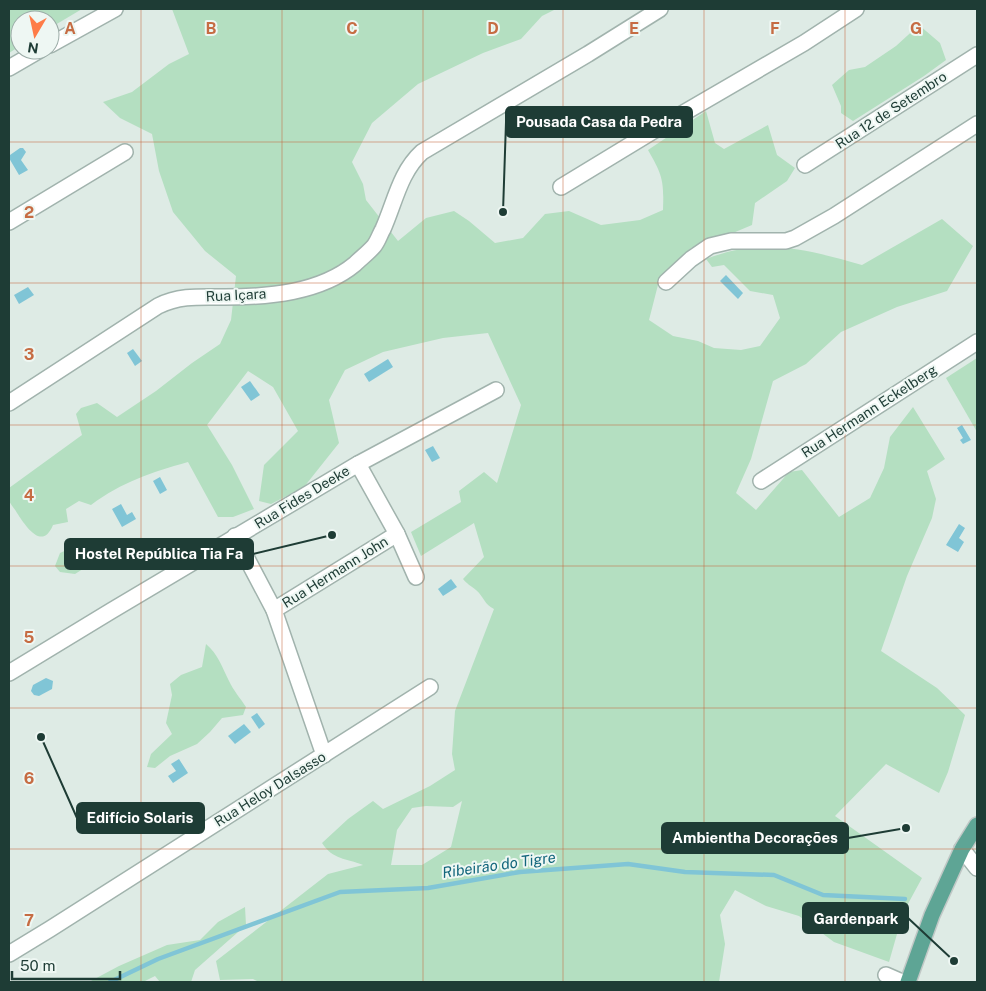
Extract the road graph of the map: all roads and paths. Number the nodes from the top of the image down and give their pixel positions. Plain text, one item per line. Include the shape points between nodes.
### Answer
1 (114, 9) edge
2 (660, 9) edge
3 (856, 9) edge
4 (60, 39) edge
5 (977, 55) edge
6 (23, 60) edge
7 (9, 68) edge
8 (977, 124) edge
9 (125, 152) dead end
10 (805, 165) dead end
11 (561, 187) dead end
12 (9, 222) edge
13 (666, 282) dead end
14 (977, 342) edge
15 (496, 390) dead end
16 (9, 403) edge
17 (358, 464) junction
18 (761, 480) dead end
19 (397, 534) junction
20 (236, 536) junction
21 (416, 577) dead end
22 (274, 610) junction
23 (9, 673) edge
24 (430, 686) dead end
25 (324, 755) junction
26 (976, 826) edge
27 (962, 849) junction
28 (977, 868) edge
29 (9, 954) edge
30 (886, 974) dead end
31 (902, 982) edge
32 (908, 982) edge

1 - 4 street
2 - 16 street, Rua Içara via 422,152 412,161 403,177 375,245 336,278 308,288 274,293 170,300
3 - 11 street
5 - 10 street, Rua 12 de Setembro
6 - 7 street
8 - 13 street via 795,238 786,241 731,241 710,246
9 - 12 street
14 - 18 street, Rua Hermann Eckelberg
15 - 17 street, Rua Fides Deeke
17 - 19 street
17 - 20 street, Rua Fides Deeke
19 - 21 street
19 - 22 street, Rua Hermann John
20 - 22 street
20 - 23 street, Rua Fides Deeke
22 - 25 street
24 - 25 street, Rua Heloy Dalsasso
25 - 29 street, Rua Heloy Dalsasso
26 - 27 main road
27 - 28 street
27 - 32 main road via 932,915
30 - 31 street

